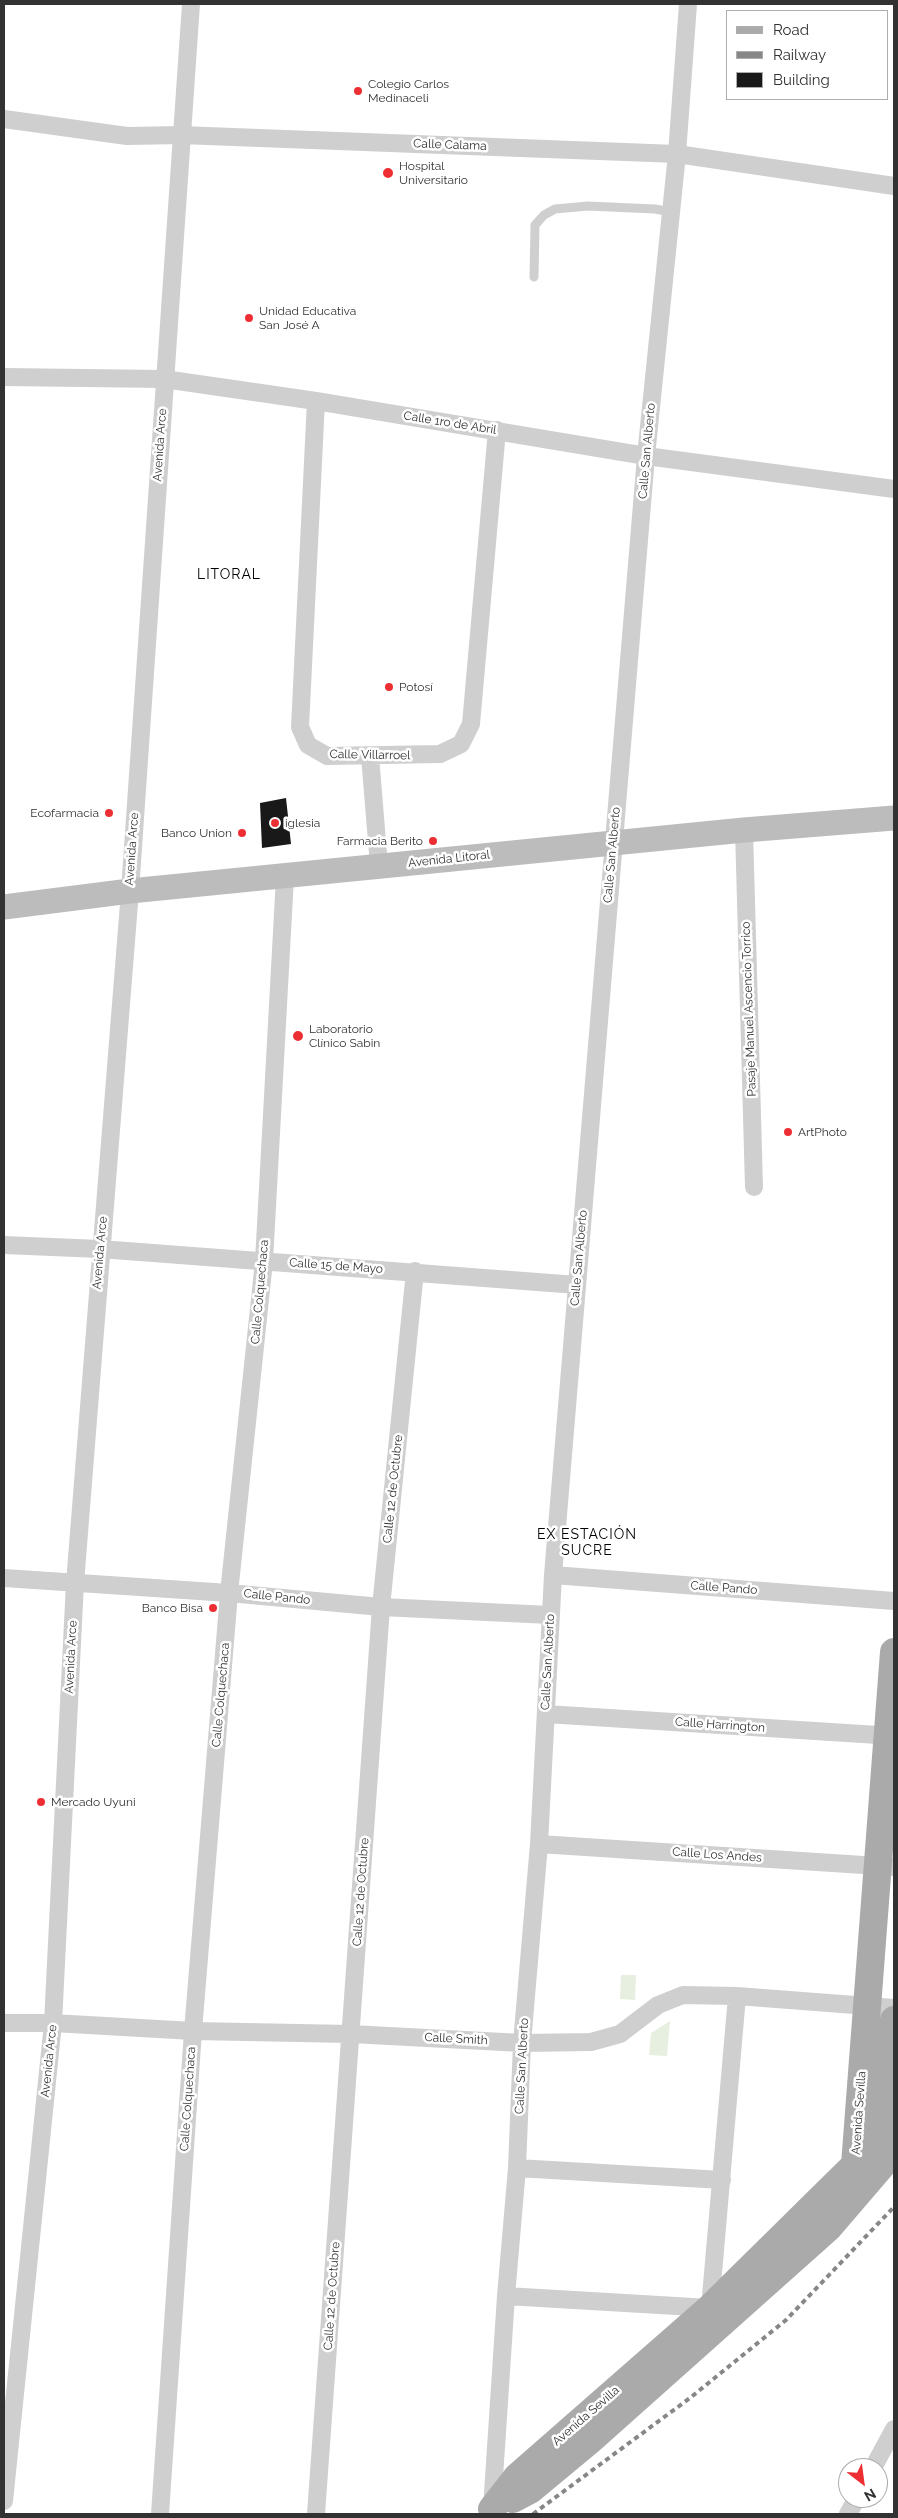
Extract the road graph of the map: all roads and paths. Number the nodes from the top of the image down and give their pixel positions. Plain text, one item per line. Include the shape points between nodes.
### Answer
1 (191, 4) edge
2 (688, 4) edge
3 (4, 119) edge
4 (181, 135) junction
5 (677, 154) junction
6 (894, 186) edge
7 (671, 212) junction
8 (534, 277) dead end
9 (4, 377) edge
10 (164, 379) junction
11 (316, 401) junction
12 (497, 430) junction
13 (646, 456) junction
14 (894, 489) edge
15 (370, 756) junction
16 (894, 818) edge
17 (744, 830) junction
18 (613, 843) junction
19 (379, 866) junction
20 (285, 877) junction
21 (130, 891) junction
22 (4, 907) edge
23 (754, 1187) dead end
24 (4, 1245) edge
25 (100, 1249) junction
26 (264, 1261) junction
27 (415, 1271) junction
28 (577, 1285) junction
29 (553, 1575) junction
30 (4, 1578) edge
31 (75, 1583) junction
32 (229, 1593) junction
33 (894, 1601) edge
34 (381, 1608) junction
35 (550, 1616) junction
36 (894, 1652) edge
37 (546, 1714) junction
38 (891, 1736) edge
39 (539, 1844) junction
40 (886, 1866) edge
41 (737, 1996) junction
42 (868, 2007) junction
43 (894, 2008) edge
44 (894, 2020) edge
45 (4, 2023) edge
46 (53, 2023) junction
47 (193, 2031) junction
48 (351, 2034) junction
49 (522, 2043) junction
50 (889, 2156) edge
51 (517, 2168) junction
52 (722, 2180) junction
53 (506, 2296) junction
54 (710, 2308) junction
55 (894, 2429) edge
56 (878, 2458) edge
57 (4, 2501) edge
58 (491, 2512) edge
59 (160, 2514) edge
60 (316, 2514) edge

1 - 4 street, Avenida Arce
2 - 5 street, Calle San Alberto
3 - 4 street, Calle Calama via 127,136
4 - 5 street, Calle Calama
4 - 10 street, Avenida Arce
5 - 6 street, Calle Calama
5 - 7 street, Calle San Alberto
7 - 8 lane via 588,206 555,208 535,225
7 - 13 street, Calle San Alberto
9 - 10 street, Calle 1ro de Abril
10 - 11 street, Calle 1ro de Abril
10 - 21 street, Avenida Arce
11 - 12 street, Calle 1ro de Abril
11 - 15 street, Calle Villarroel via 300,726 308,745 327,756
12 - 13 street, Calle 1ro de Abril
12 - 15 street, Calle Villarroel via 471,724 461,744 440,754
13 - 14 street, Calle 1ro de Abril
13 - 18 street, Calle San Alberto
15 - 19 street
16 - 17 main road, Avenida Litoral
17 - 18 main road, Avenida Litoral
17 - 23 street, Pasaje Manuel Ascencio Torrico
18 - 19 main road, Avenida Litoral
18 - 28 street, Calle San Alberto
19 - 20 main road, Avenida Litoral
20 - 21 main road, Avenida Litoral
20 - 26 street, Calle Colquechaca
21 - 22 main road, Avenida Litoral
21 - 25 street, Avenida Arce
24 - 25 street, Calle 15 de Mayo
25 - 26 street, Calle 15 de Mayo
25 - 31 street, Avenida Arce
26 - 27 street, Calle 15 de Mayo
26 - 32 street, Calle Colquechaca
27 - 28 street, Calle 15 de Mayo
27 - 34 street, Calle 12 de Octubre
28 - 29 street, Calle San Alberto
29 - 33 street, Calle Pando
29 - 35 street, Calle San Alberto
30 - 31 street, Calle Pando
31 - 32 street, Calle Pando
31 - 46 street, Avenida Arce
32 - 34 street, Calle Pando
32 - 47 street, Calle Colquechaca
34 - 35 street, Calle Pando
34 - 48 street, Calle 12 de Octubre
35 - 37 street, Calle San Alberto
36 - 38 main road, Avenida Sevilla
37 - 38 street, Calle Harrington
37 - 39 street, Calle San Alberto
38 - 40 main road, Avenida Sevilla
39 - 40 street, Calle Los Andes
39 - 49 street, Calle San Alberto
40 - 42 main road, Avenida Sevilla
41 - 42 street, Calle Smith
41 - 49 street, Calle Smith via 683,1995 658,2005 620,2034 591,2042
41 - 52 street
42 - 43 street, Calle Smith
42 - 54 main road, Avenida Sevilla via 856,2165
44 - 50 main road, Avenida Sevilla
45 - 46 street, Calle Smith
46 - 47 street, Calle Smith
46 - 57 street, Avenida Arce
47 - 48 street, Calle Smith
47 - 59 street, Calle Colquechaca
48 - 49 street, Calle Smith
48 - 60 street, Calle 12 de Octubre
49 - 51 street, Calle San Alberto
50 - 58 main road, Avenida Sevilla via 829,2227 530,2490
51 - 52 street
51 - 53 street, Calle San Alberto
52 - 54 street
53 - 54 street
53 - 58 street, Calle San Alberto
54 - 58 main road, Avenida Sevilla via 517,2477
55 - 56 street

